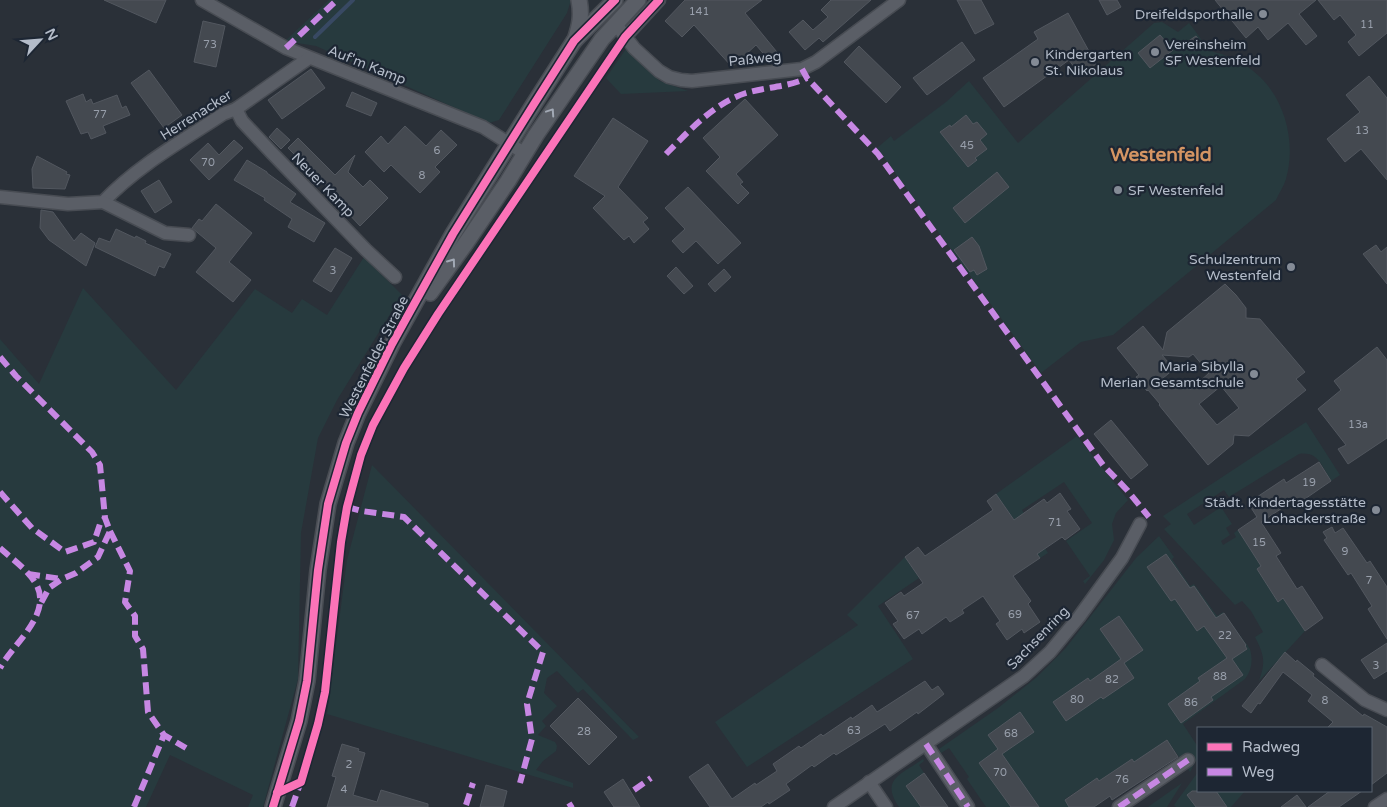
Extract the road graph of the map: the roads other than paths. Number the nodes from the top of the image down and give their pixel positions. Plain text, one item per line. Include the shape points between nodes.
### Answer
1 (202, 0) edge
2 (579, 0) edge
3 (638, 0) edge
4 (660, 0) edge
5 (899, 0) edge
6 (609, 2) edge
7 (615, 24) junction
8 (625, 37) junction
9 (574, 41) junction
10 (309, 58) junction
11 (236, 109) junction
12 (510, 144) junction
13 (524, 153) junction
14 (0, 197) edge
15 (103, 202) junction
16 (189, 236) dead end
17 (395, 277) dead end
18 (392, 344) junction
19 (1140, 524) dead end
20 (1322, 666) dead end
21 (1387, 710) edge
22 (926, 744) junction
23 (1188, 760) dead end
24 (869, 782) junction
25 (1387, 799) edge
26 (273, 807) edge
27 (834, 807) edge
28 (886, 807) edge
29 (968, 807) edge
30 (1119, 807) edge
31 (1375, 807) edge

1 - 10 street, Auf'm Kamp
2 - 9 street via 581,12
3 - 7 street, Westenfelder Straße
4 - 8 street
5 - 8 street, Paßweg via 802,69 681,80 659,71
6 - 7 street, Westenfelder Straße
6 - 9 street, Westenfelder Straße
7 - 8 street, Paßweg
13 -> 7 street, Westenfelder Straße
9 - 12 street, Westenfelder Straße
10 - 11 street, Herrenacker
10 - 12 street, Auf'm Kamp via 483,127
11 - 15 street, Herrenacker via 223,114 142,167
11 - 17 street, Neuer Kamp via 242,122
12 - 13 street, Auf'm Kamp
12 - 18 street, Westenfelder Straße via 453,234
18 -> 13 street, Westenfelder Straße via 466,243
14 - 15 street via 68,204
15 - 16 street via 165,233
18 - 26 street, Westenfelder Straße via 358,413 328,504 307,681 299,721
19 - 22 street, Sachsenring via 1122,558 1050,652 1014,684
20 - 21 street via 1365,700
22 - 24 street, Sachsenring
22 - 29 street
23 - 30 street
24 - 27 street, Sachsenring
24 - 28 street
25 - 31 street

